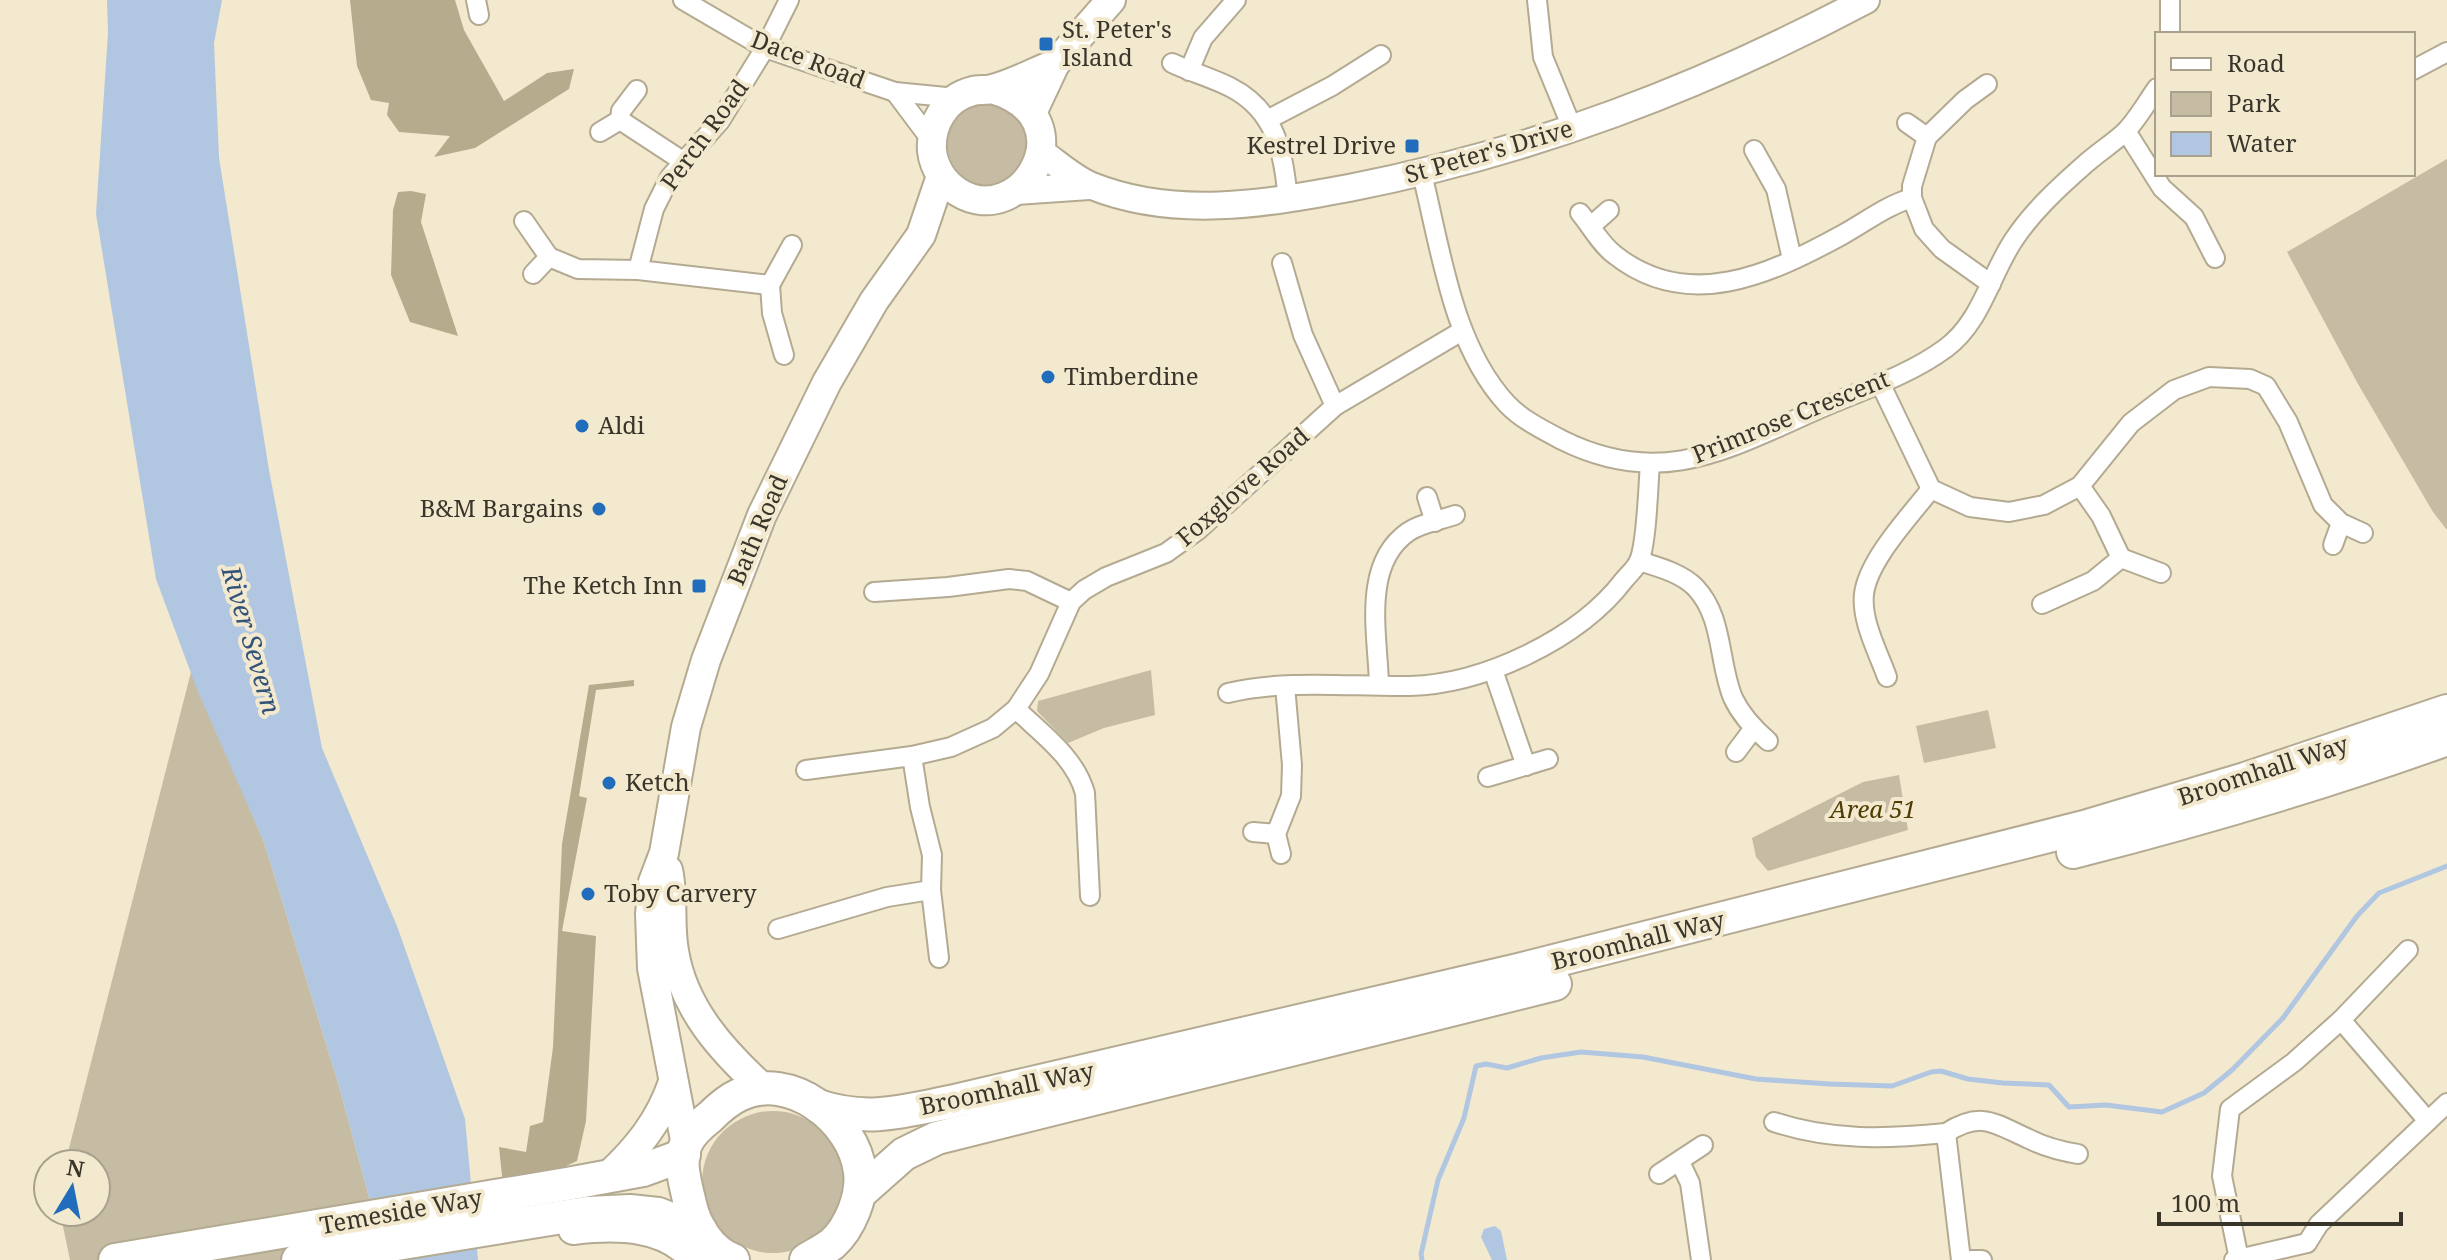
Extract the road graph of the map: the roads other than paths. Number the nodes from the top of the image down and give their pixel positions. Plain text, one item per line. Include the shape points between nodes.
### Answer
1 (683, 0) edge
2 (789, 0) edge
3 (1111, 0) edge
4 (1236, 0) edge
5 (1537, 0) edge
6 (1866, 0) edge
7 (2170, 0) edge
8 (2170, 32) edge
9 (765, 48) junction
10 (2447, 52) edge
11 (1381, 55) dead end
12 (1055, 64) junction
13 (2415, 69) edge
14 (1987, 84) dead end
15 (992, 89) junction
16 (637, 90) dead end
17 (2155, 91) edge
18 (895, 92) junction
19 (956, 98) junction
20 (1032, 113) junction
21 (620, 120) junction
22 (1267, 120) junction
23 (1907, 123) dead end
24 (1573, 130) junction
25 (2126, 131) junction
26 (600, 132) dead end
27 (1927, 137) junction
28 (931, 140) junction
29 (1754, 150) dead end
30 (1041, 152) junction
31 (684, 162) junction
32 (1422, 174) junction
33 (941, 176) junction
34 (1089, 186) junction
35 (1016, 191) junction
36 (1912, 198) junction
37 (976, 199) junction
38 (1288, 199) junction
39 (1609, 210) dead end
40 (524, 221) dead end
41 (921, 235) junction
42 (792, 245) dead end
43 (549, 257) junction
44 (2215, 258) dead end
45 (1792, 259) junction
46 (1282, 263) dead end
47 (638, 270) junction
48 (533, 274) dead end
49 (1991, 284) junction
50 (770, 285) junction
51 (1462, 331) junction
52 (784, 355) dead end
53 (1880, 383) junction
54 (1335, 406) junction
55 (1650, 464) junction
56 (2080, 486) junction
57 (1931, 489) junction
58 (1427, 497) dead end
59 (1455, 515) dead end
60 (1435, 522) junction
61 (2341, 523) junction
62 (2363, 533) dead end
63 (2333, 545) dead end
64 (2121, 558) junction
65 (1639, 561) junction
66 (2161, 573) dead end
67 (874, 592) dead end
68 (1071, 602) junction
69 (2042, 604) dead end
70 (1493, 670) junction
71 (1887, 677) dead end
72 (1379, 685) junction
73 (1285, 686) junction
74 (1228, 693) dead end
75 (1016, 709) junction
76 (2447, 711) edge
77 (2447, 739) edge
78 (844, 745) dead end
79 (1736, 752) dead end
80 (912, 756) junction
81 (1548, 759) dead end
82 (848, 764) junction
83 (1526, 766) junction
84 (806, 770) dead end
85 (1488, 777) dead end
86 (1253, 832) dead end
87 (1276, 834) junction
88 (664, 853) junction
89 (1281, 854) dead end
90 (931, 890) junction
91 (1090, 896) dead end
92 (778, 929) dead end
93 (2408, 950) dead end
94 (939, 958) dead end
95 (2341, 1020) junction
96 (673, 1082) junction
97 (764, 1089) junction
98 (2447, 1103) edge
99 (818, 1106) junction
100 (2428, 1121) junction
101 (1774, 1122) dead end
102 (1946, 1133) junction
103 (1703, 1145) dead end
104 (685, 1150) junction
105 (2078, 1154) dead end
106 (1680, 1162) junction
107 (1659, 1174) dead end
108 (608, 1176) junction
109 (860, 1193) junction
110 (2310, 1252) edge
111 (715, 1254) edge
112 (818, 1255) edge
113 (2236, 1259) edge
114 (115, 1260) edge
115 (298, 1260) edge
116 (1701, 1260) edge
117 (1961, 1260) edge
118 (1971, 1260) edge
119 (1982, 1260) edge

1 - 9 street, Dace Road
2 - 9 street, Perch Road
3 - 12 main road
4 - 22 street via 1180,67 1240,92
5 - 24 street via 1543,57
6 - 24 street, St Peter's Drive via 1779,46
7 - 8 street
9 - 18 street, Dace Road
9 - 31 street, Perch Road via 720,121
10 - 13 street
11 - 22 street
12 - 15 main road
12 - 20 main road
14 - 27 street
15 - 19 main road
15 - 20 main road via 1010,94
16 - 21 street
17 - 25 street, Primrose Crescent
18 - 19 street, Dace Road
18 - 28 street, Dace Road
19 - 28 main road via 936,122
20 - 30 main road
21 - 26 street
21 - 31 street
22 - 38 street via 1283,153
23 - 27 street
24 - 32 street, St Peter's Drive
25 - 44 street via 2162,188 2194,217
25 - 49 street, Primrose Crescent via 2043,204 2013,242
27 - 36 street
28 - 33 main road
29 - 45 street via 1776,189
30 - 34 street, St Peter's Drive
30 - 35 main road via 1035,170
31 - 47 street, Perch Road via 654,209
32 - 38 street, St Peter's Drive
32 - 51 street, Primrose Crescent
33 - 37 main road via 958,192
33 - 41 main road, Bath Road
34 - 35 street, St Peter's Drive
34 - 38 street, St Peter's Drive via 1146,201 1205,208
35 - 37 main road, Bath Road
36 - 45 street via 1891,204
36 - 49 street via 1924,229 1942,249
37 - 41 main road, Bath Road
39 - 45 street via 1586,220 1613,255 1648,275 1692,286 1734,283
40 - 43 street
41 - 88 main road, Bath Road via 874,301 827,382 762,515 686,727
42 - 50 street
43 - 47 street via 578,269
43 - 48 street
46 - 54 street via 1303,335
47 - 50 street
49 - 53 street, Primrose Crescent via 1977,313 1948,347
50 - 52 street
51 - 54 street, Foxglove Road
51 - 55 street, Primrose Crescent via 1507,405 1539,428 1575,446
53 - 55 street, Primrose Crescent via 1734,446 1692,460
53 - 57 street
54 - 68 street, Foxglove Road via 1187,538 1166,553 1106,577
55 - 65 street
56 - 57 street via 2044,505 2009,512 1970,507
56 - 61 street via 2131,423 2174,390 2209,377 2250,379 2270,391 2323,505
56 - 64 street
57 - 71 street via 1886,548 1864,594 1866,620
58 - 60 street
59 - 60 street
60 - 72 street via 1410,531 1387,554 1380,570
61 - 62 street
61 - 63 street
64 - 66 street
64 - 69 street via 2093,581
65 - 70 street via 1584,620
65 - 79 street via 1670,571 1706,601 1730,689 1761,735
67 - 68 street via 1009,579 1027,581
68 - 75 street via 1039,674
70 - 72 street via 1414,686
70 - 83 street
72 - 73 street
73 - 74 street
73 - 87 street via 1291,796
75 - 80 street via 993,728 951,747
75 - 91 street via 1082,780
76 - 99 highway, Broomhall Way via 2084,827 1518,970 935,1105 857,1116
77 - 109 highway, Broomhall Way via 2152,832 937,1138 904,1154
78 - 82 street
80 - 82 street
80 - 90 street via 932,855
81 - 83 street
82 - 84 street
83 - 85 street
86 - 87 street
87 - 89 street
88 - 96 main road, Bath Road via 653,882 652,968
88 - 97 main road, Bath Road via 674,952 686,994 715,1039
90 - 92 street
90 - 94 street
93 - 95 street
95 - 100 street
95 - 113 street via 2230,1109 2222,1176
96 - 104 main road, Bath Road
96 - 108 main road via 643,1141
97 - 99 highway, Broomhall Way via 800,1095
97 - 104 highway via 739,1094 717,1110
98 - 100 street
99 - 109 highway via 853,1147
100 - 110 street via 2319,1224
101 - 102 street via 1806,1133 1851,1138
102 - 105 street via 1970,1122 1998,1122 2026,1139
102 - 117 street
103 - 106 street
104 - 108 highway, Temeside Way via 643,1170
104 - 111 highway via 683,1172 691,1211
106 - 107 street
106 - 116 street via 1690,1183
108 - 114 highway, Temeside Way
109 - 112 highway via 845,1226
110 - 113 street
111 - 115 highway, Temeside Way via 658,1214 630,1211
118 - 119 street

